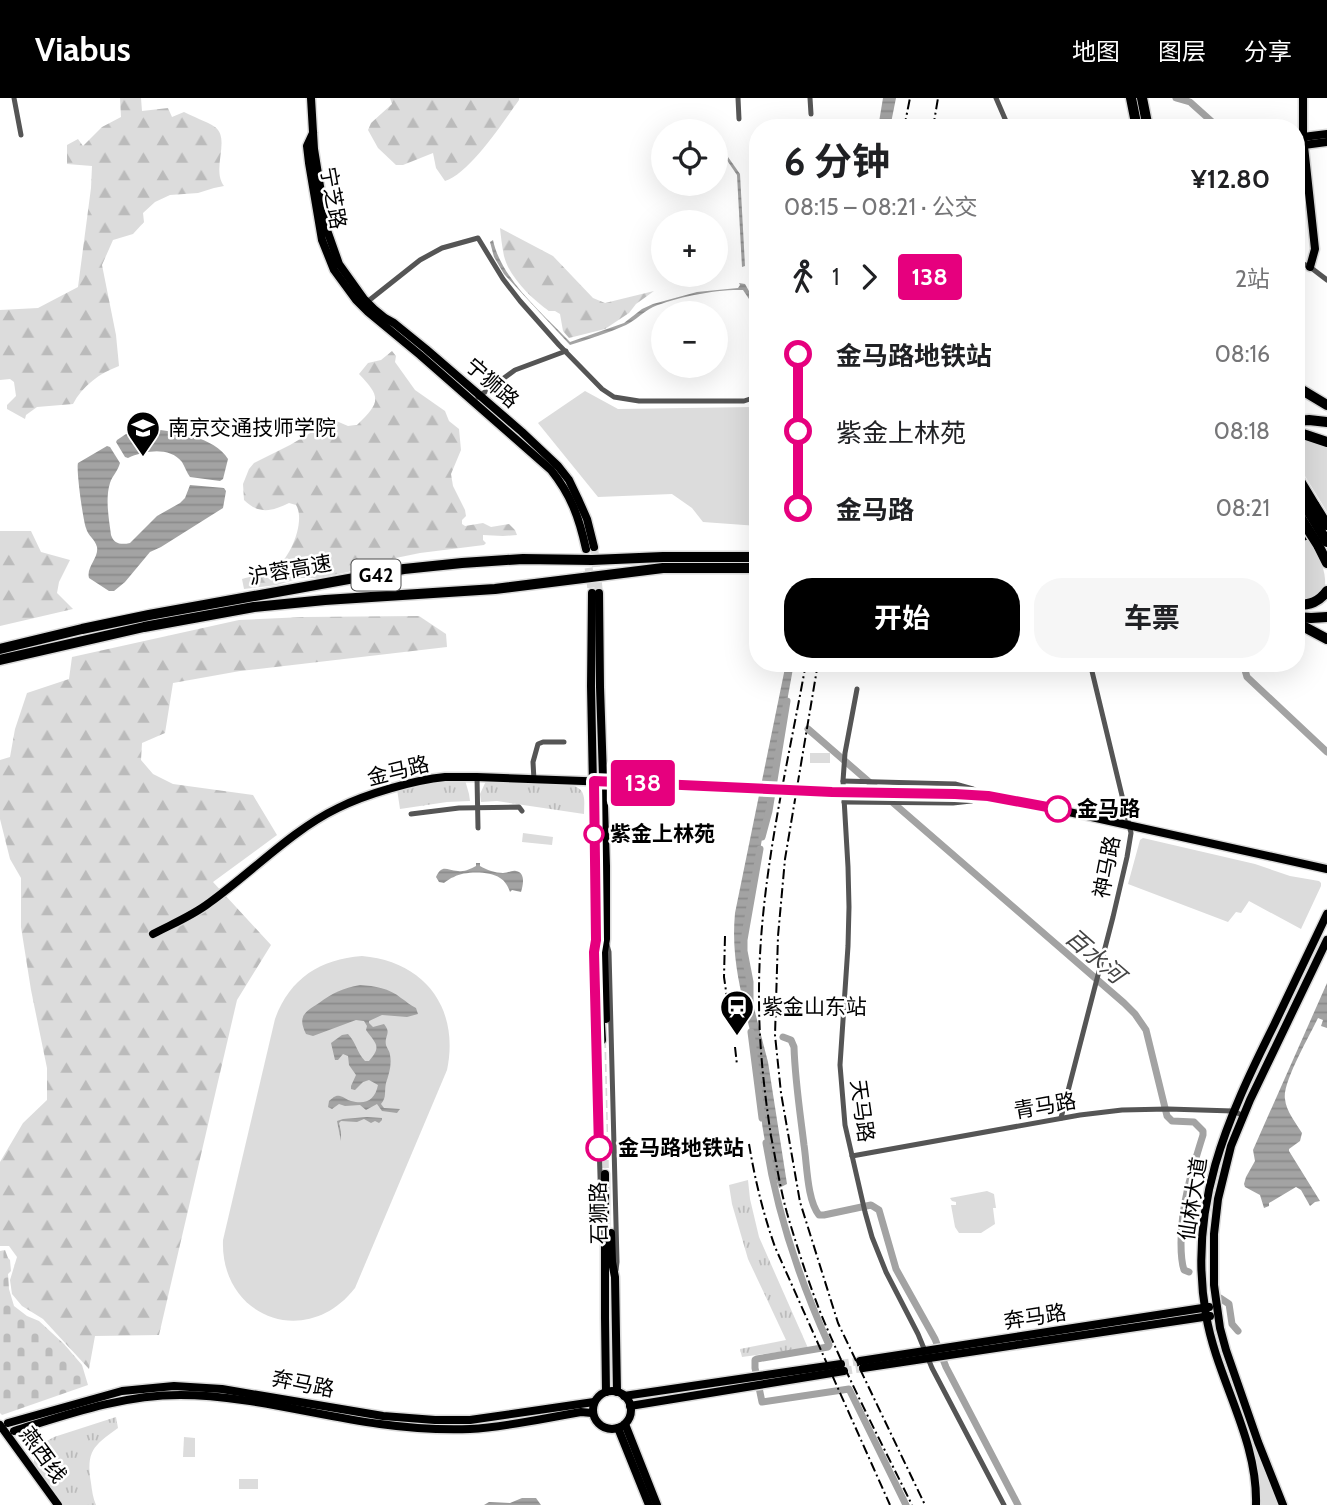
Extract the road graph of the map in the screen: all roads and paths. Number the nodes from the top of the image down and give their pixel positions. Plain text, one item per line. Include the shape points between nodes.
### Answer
1 (14, 98) edge
2 (311, 98) edge
3 (738, 98) edge
4 (810, 98) edge
5 (996, 98) edge
6 (1131, 98) edge
7 (1142, 98) edge
8 (1303, 98) edge
9 (811, 114) dead end
10 (739, 119) dead end
11 (1005, 119) edge
12 (1135, 119) edge
13 (1146, 119) edge
14 (1303, 119) edge
15 (1327, 134) edge
16 (21, 135) dead end
17 (1305, 141) edge
18 (1305, 141) edge
19 (1327, 142) edge
20 (1305, 151) edge
21 (1305, 265) edge
22 (336, 267) junction
23 (1310, 267) junction
24 (1327, 281) edge
25 (367, 302) junction
26 (566, 351) junction
27 (1305, 392) edge
28 (476, 399) junction
29 (749, 399) edge
30 (1327, 405) edge
31 (1305, 420) edge
32 (1327, 422) edge
33 (1305, 435) edge
34 (1327, 442) edge
35 (1306, 509) edge
36 (1327, 523) edge
37 (1305, 524) edge
38 (1305, 533) edge
39 (1324, 543) edge
40 (590, 548) tunnel mouth
41 (749, 557) edge
42 (1327, 557) edge
43 (1327, 563) edge
44 (749, 568) edge
45 (1327, 591) edge
46 (596, 593) tunnel mouth
47 (1305, 604) edge
48 (1327, 617) edge
49 (1305, 618) edge
50 (1305, 627) edge
51 (1327, 639) edge
52 (0, 649) edge
53 (0, 660) edge
54 (1092, 672) edge
55 (857, 689) dead end
56 (564, 742) dead end
57 (477, 777) junction
58 (534, 779) junction
59 (598, 781) junction
60 (843, 781) junction
61 (988, 796) junction
62 (844, 802) junction
63 (478, 807) junction
64 (522, 811) dead end
65 (411, 814) dead end
66 (1130, 826) junction
67 (478, 828) dead end
68 (1327, 869) edge
69 (1327, 914) edge
70 (153, 934) dead end
71 (601, 939) junction
72 (1327, 940) edge
73 (605, 1040) tunnel mouth
74 (597, 1052) junction
75 (612, 1052) junction
76 (1233, 1111) junction
77 (1244, 1116) junction
78 (1061, 1118) junction
79 (1220, 1144) junction
80 (1230, 1149) junction
81 (852, 1156) junction
82 (615, 1159) junction
83 (599, 1160) junction
84 (605, 1275) junction
85 (615, 1277) junction
86 (1205, 1307) junction
87 (1217, 1310) junction
88 (1206, 1317) junction
89 (935, 1354) junction
90 (861, 1364) tunnel mouth
91 (843, 1367) tunnel mouth
92 (757, 1381) junction
93 (606, 1392) junction
94 (620, 1394) junction
95 (594, 1402) junction
96 (630, 1406) junction
97 (593, 1413) junction
98 (4, 1424) edge
99 (622, 1426) junction
100 (14, 1431) dead end
101 (58, 1505) edge
102 (649, 1505) edge
103 (657, 1505) edge
104 (1003, 1505) edge
105 (1256, 1505) edge
106 (1283, 1505) edge

1 - 16 street
2 - 22 main road, 宁芝路 via 314,132 307,146 309,163 322,240
3 - 10 street
4 - 9 street
5 - 11 street
6 - 12 highway
7 - 13 highway
8 - 14 main road
15 - 17 main road
18 - 19 main road
20 - 23 main road via 1315,248
21 - 23 street
22 - 25 main road, 宁狮路
22 - 28 main road, 宁狮路 via 368,312
23 - 24 street
25 - 26 street via 420,260 478,238 503,279
25 - 28 main road, 宁狮路
26 - 28 street via 515,370
26 - 29 street via 614,397 639,401
27 - 30 highway
28 - 40 main road, 宁狮路 via 561,482
31 - 32 highway
33 - 34 highway
35 - 36 highway, bridge
35 - 39 highway, bridge
36 - 37 highway
36 - 38 highway
39 - 42 highway
39 - 43 highway
41 - 52 highway, 沪蓉高速 / G42 via 523,559 404,569 135,618
44 - 53 highway, 沪蓉高速 / G42 via 663,568 495,589 254,607
45 - 47 highway via 1318,601
46 - 59 main road via 591,687
48 - 49 highway
50 - 51 highway
54 - 66 street, 神马路
55 - 60 street, 天马路
56 - 58 street via 538,744
57 - 58 main road, 金马路
57 - 63 street
57 - 70 main road, 金马路 via 417,782 337,808 208,904
58 - 59 main road, 金马路
59 - 61 main road, 金马路, bridge
59 - 71 main road, 石狮路
60 - 61 street via 956,784
60 - 62 street, 天马路
61 - 62 street via 953,803
61 - 66 main road
62 - 81 street, 天马路 via 848,946 840,1065
63 - 64 street via 519,807
63 - 65 street
63 - 67 street
66 - 68 main road
66 - 78 street, 神马路 via 1127,857
69 - 76 main road, 仙林大道
71 - 73 main road, 石狮路
71 - 74 street, 石狮路 via 594,952
71 - 75 street, 石狮路 via 609,952
72 - 77 main road, 仙林大道
74 - 75 street
74 - 83 street, 石狮路
75 - 82 street, 石狮路
76 - 77 street, 青马路
76 - 78 street, 青马路 via 1122,1110
76 - 79 main road, 仙林大道
77 - 80 main road, 仙林大道
78 - 81 street, 青马路
79 - 80 main road
79 - 86 main road, 仙林大道 via 1203,1237
80 - 87 main road, 仙林大道 via 1214,1234
81 - 89 street, 天马路 via 872,1237 886,1272
82 - 83 street
82 - 85 street, 石狮路
83 - 84 street, 石狮路
84 - 85 main road, 石狮路 via 608,1174
84 - 93 main road, 石狮路
85 - 94 main road, 石狮路
86 - 87 main road, 奔马路
86 - 88 main road, 仙林大道
86 - 89 main road, 奔马路
87 - 88 main road, 奔马路
87 - 106 main road, 仙林大道 via 1226,1350
88 - 89 main road, 奔马路
88 - 105 main road, 仙林大道 via 1254,1469
89 - 90 main road, 奔马路
89 - 104 street, 天马路
91 - 92 main road
92 - 94 main road
92 - 96 main road
93 - 94 main road
93 - 95 main road
94 - 96 main road
95 - 97 main road
95 - 98 main road, 奔马路 via 470,1420 435,1420 174,1386 122,1391
96 - 99 main road via 631,1414
97 - 99 main road via 599,1425 612,1430
97 - 100 main road, 奔马路 via 471,1429 431,1428 178,1395 102,1404
98 - 101 main road, 燕西线
99 - 102 main road
99 - 103 main road

